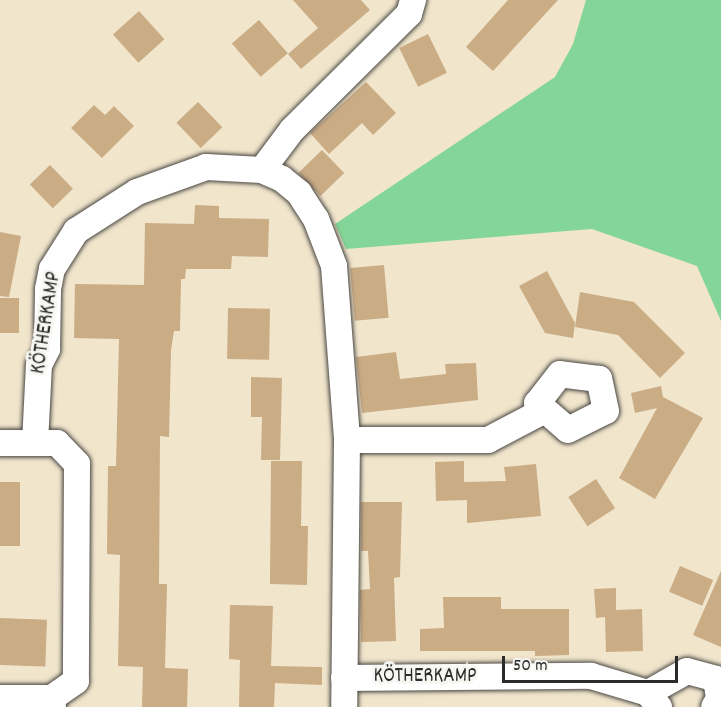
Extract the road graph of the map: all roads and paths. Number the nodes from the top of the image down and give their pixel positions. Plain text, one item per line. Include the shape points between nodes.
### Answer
1 (413, 0) edge
2 (262, 170) junction
3 (545, 410) dead end
4 (347, 440) junction
5 (0, 443) edge
6 (35, 443) junction
7 (344, 678) junction
8 (0, 698) edge
9 (654, 700) edge
10 (52, 703) edge
11 (344, 707) edge
12 (714, 707) edge

1 - 2 street via 409,14 292,130
2 - 4 street, KÖTHERKAMP via 299,193 328,243 336,286
2 - 6 street, KÖTHERKAMP via 206,167 136,192 76,231 52,269 48,289 47,349 39,365
3 - 4 street via 488,440
4 - 7 street, KÖTHERKAMP
5 - 6 street
6 - 10 street via 57,444 78,464 76,681
7 - 9 street, KÖTHERKAMP via 591,676
7 - 11 street, KÖTHERKAMP
8 - 10 street
9 - 12 street, KÖTHERKAMP via 687,671 716,679 719,699

